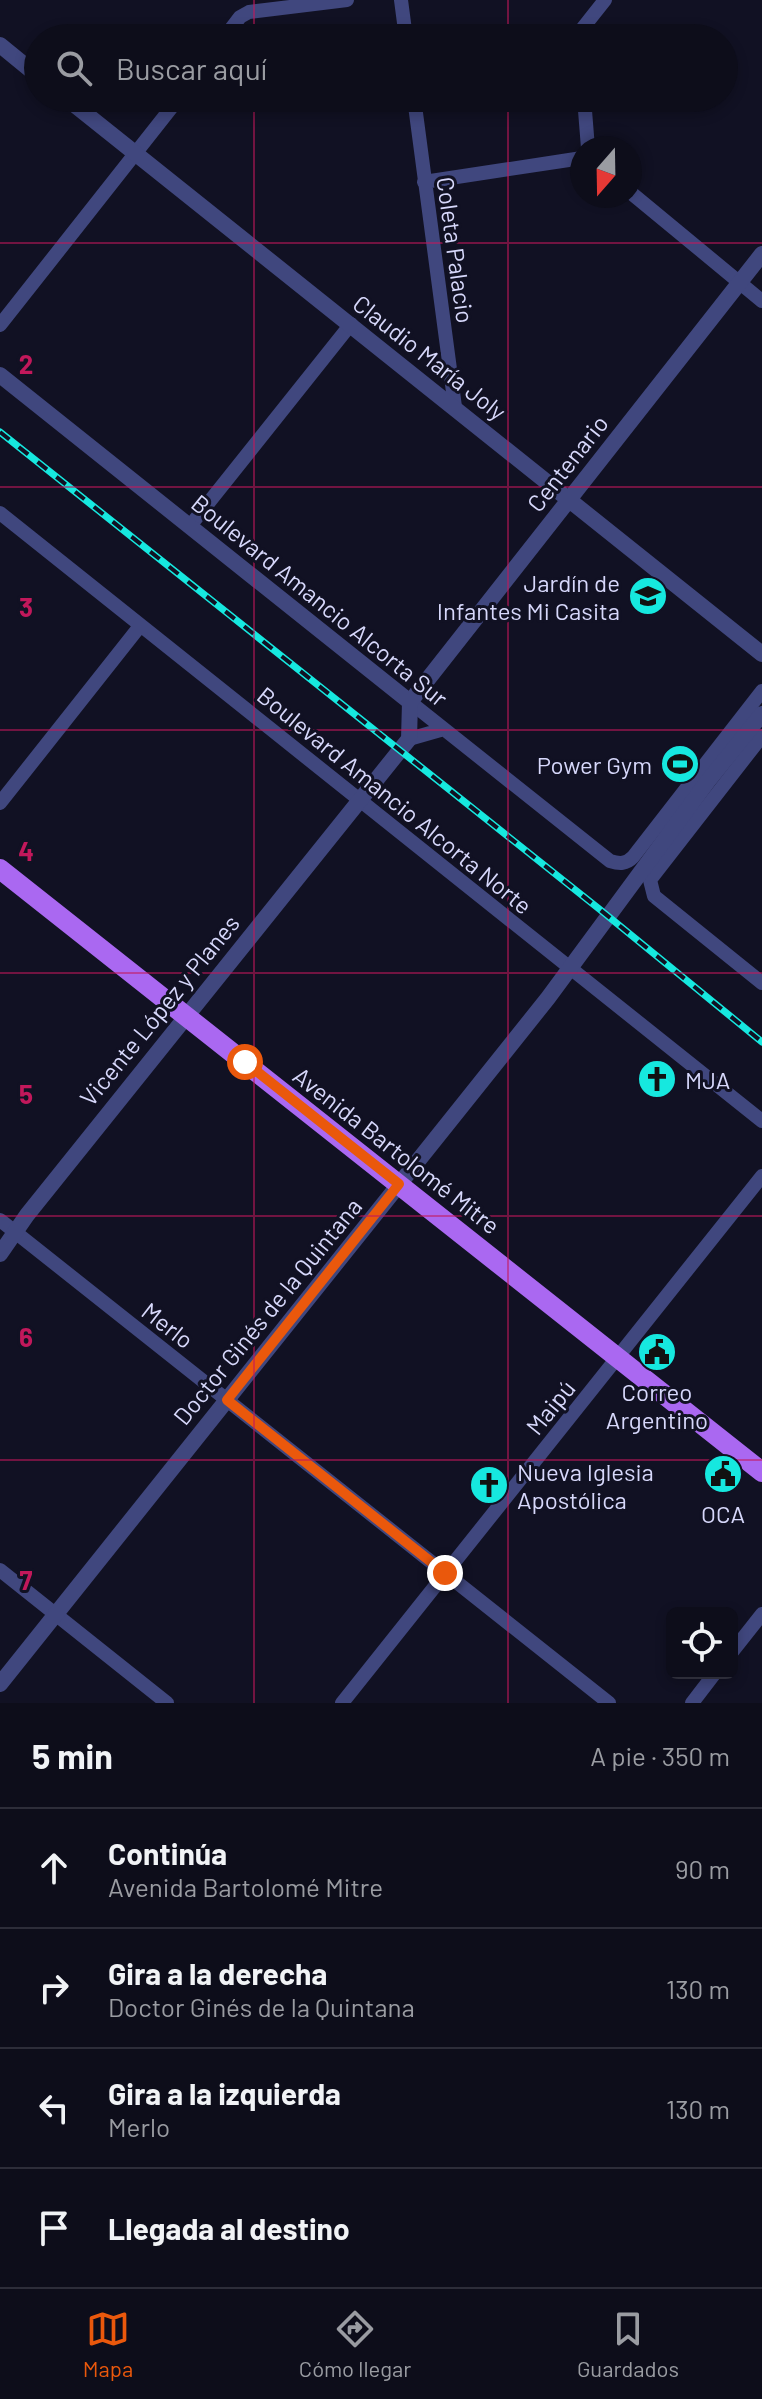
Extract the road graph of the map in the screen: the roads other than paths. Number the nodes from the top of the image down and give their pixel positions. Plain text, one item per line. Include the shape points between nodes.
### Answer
1 (347, 0) edge
2 (401, 0) edge
3 (605, 0) edge
4 (235, 24) edge
5 (404, 24) edge
6 (586, 24) edge
7 (0, 45) edge
8 (24, 65) edge
9 (84, 112) edge
10 (168, 112) edge
11 (416, 112) edge
12 (585, 112) edge
13 (587, 136) edge
14 (136, 154) junction
15 (570, 160) edge
16 (424, 182) junction
17 (642, 202) edge
18 (762, 254) edge
19 (739, 283) junction
20 (762, 301) edge
21 (351, 324) junction
22 (0, 325) edge
23 (0, 375) edge
24 (455, 407) junction
25 (570, 499) junction
26 (0, 513) edge
27 (190, 526) junction
28 (140, 626) junction
29 (762, 654) edge
30 (762, 691) edge
31 (410, 702) junction
32 (762, 714) edge
33 (444, 729) junction
34 (762, 736) edge
35 (409, 739) junction
36 (358, 799) junction
37 (0, 803) edge
38 (0, 869) edge
39 (570, 968) junction
40 (762, 983) edge
41 (186, 1015) junction
42 (762, 1121) edge
43 (762, 1176) edge
44 (399, 1184) junction
45 (0, 1220) edge
46 (15, 1232) junction
47 (0, 1254) edge
48 (618, 1357) junction
49 (227, 1400) junction
50 (762, 1472) edge
51 (0, 1570) edge
52 (445, 1573) junction
53 (56, 1614) junction
54 (762, 1614) edge
55 (738, 1644) edge
56 (710, 1679) edge
57 (0, 1684) edge
58 (167, 1703) edge
59 (342, 1703) edge
60 (609, 1703) edge
61 (692, 1703) edge

1 - 4 street via 249,12
2 - 5 street
3 - 6 street
7 - 8 street
9 - 14 street, Claudio María Joly
10 - 14 street
11 - 16 street, Coleta Palacio
12 - 13 street
14 - 21 street, Claudio María Joly
14 - 22 street
15 - 16 street
16 - 24 street, Coleta Palacio
17 - 19 street
18 - 19 street, Centenario
19 - 20 street
19 - 25 street, Centenario
21 - 24 street, Claudio María Joly
21 - 27 street
23 - 27 street, Boulevard Amancio Alcorta Sur
24 - 25 street, Claudio María Joly
25 - 29 street, Claudio María Joly
25 - 31 street, Centenario
26 - 28 street, Boulevard Amancio Alcorta Norte
27 - 31 street, Boulevard Amancio Alcorta Sur
28 - 36 street, Boulevard Amancio Alcorta Norte
28 - 37 street
30 - 33 street, Boulevard Amancio Alcorta Sur via 633,857 619,864
31 - 33 street, Boulevard Amancio Alcorta Sur
31 - 35 street
32 - 39 street, Doctor Ginés de la Quintana
33 - 35 street
34 - 40 street via 650,880 654,896
35 - 36 street, Vicente López y Planes
36 - 39 street, Boulevard Amancio Alcorta Norte
36 - 41 street, Vicente López y Planes
38 - 41 main road, Avenida Bartolomé Mitre
39 - 42 street, Boulevard Amancio Alcorta Norte
39 - 44 street, Doctor Ginés de la Quintana
41 - 44 main road, Avenida Bartolomé Mitre
41 - 46 street, Vicente López y Planes
43 - 48 street, Maipú
44 - 48 main road, Avenida Bartolomé Mitre
44 - 49 street, Doctor Ginés de la Quintana
45 - 46 street, Merlo
46 - 47 street, Vicente López y Planes
46 - 49 street, Merlo
48 - 50 main road, Avenida Bartolomé Mitre
48 - 52 street, Maipú
49 - 52 street, Merlo
49 - 53 street, Doctor Ginés de la Quintana
51 - 53 street
52 - 59 street, Maipú
52 - 60 street, Merlo
53 - 57 street, Doctor Ginés de la Quintana
53 - 58 street
54 - 55 street
56 - 61 street

